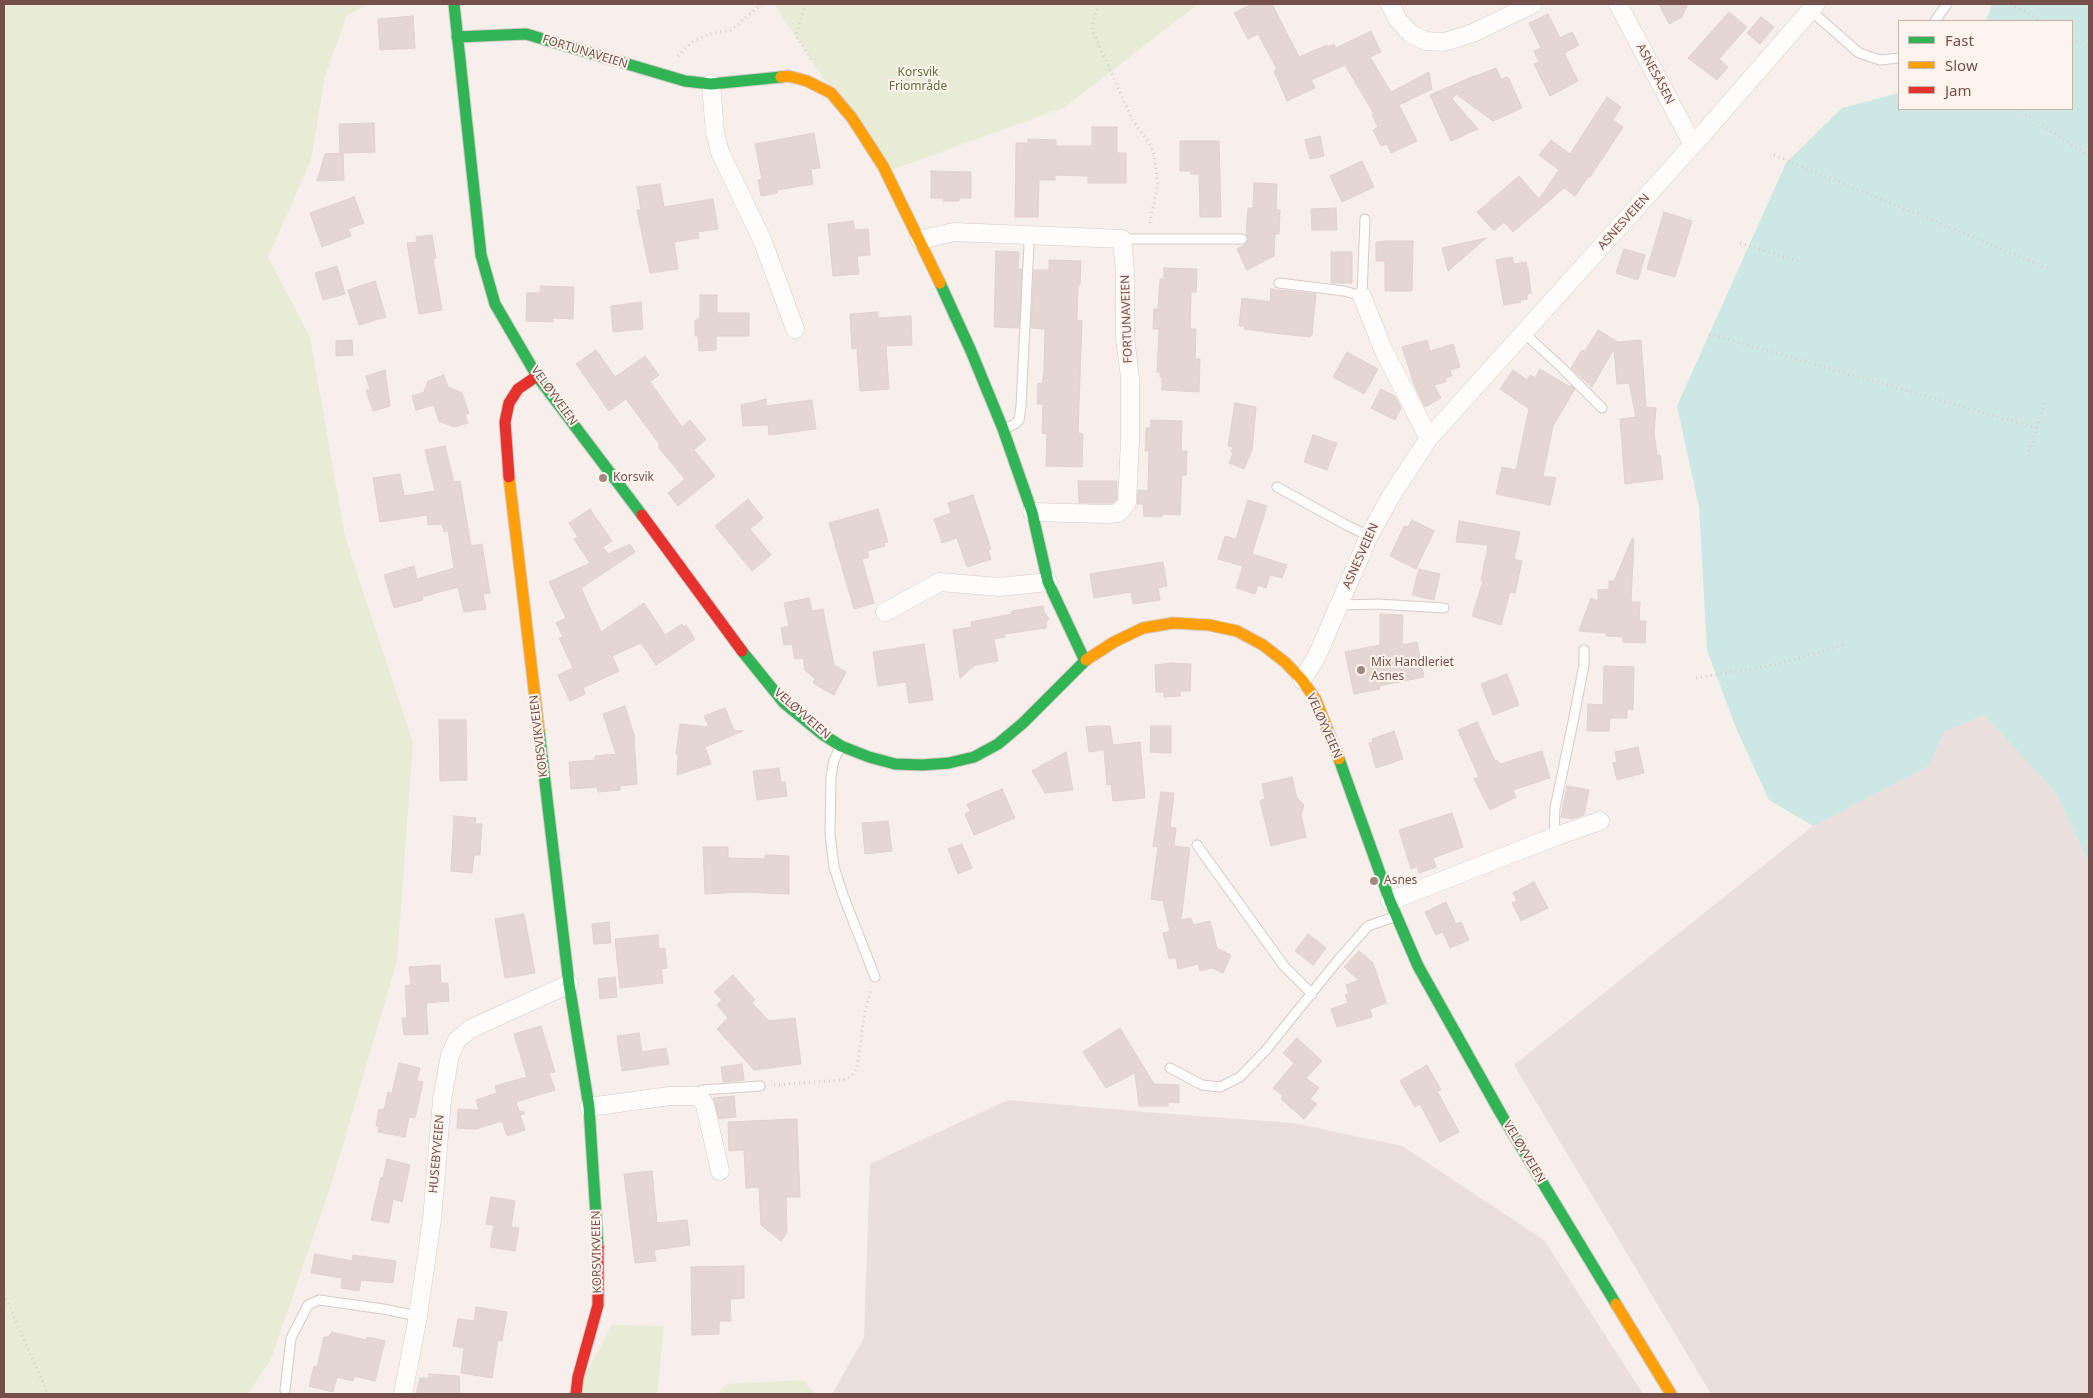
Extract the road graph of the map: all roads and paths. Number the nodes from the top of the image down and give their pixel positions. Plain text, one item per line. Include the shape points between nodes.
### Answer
1 (454, 4) edge
2 (762, 4) edge
3 (806, 4) edge
4 (1099, 4) edge
5 (1390, 4) edge
6 (1533, 4) edge
7 (1618, 4) edge
8 (1947, 4) edge
9 (2011, 4) edge
10 (1813, 7) edge
11 (1936, 20) edge
12 (2040, 20) edge
13 (457, 37) junction
14 (2073, 40) edge
15 (2089, 49) edge
16 (1898, 58) edge
17 (816, 68) dead end
18 (656, 73) junction
19 (711, 84) junction
20 (2019, 110) edge
21 (1693, 145) junction
22 (1774, 155) dead end
23 (2089, 156) edge
24 (1365, 219) dead end
25 (1027, 234) junction
26 (1122, 239) junction
27 (1146, 239) junction
28 (1242, 239) dead end
29 (920, 240) junction
30 (1740, 243) dead end
31 (1798, 261) dead end
32 (2050, 269) dead end
33 (1279, 283) dead end
34 (1362, 296) junction
35 (795, 329) dead end
36 (1524, 333) junction
37 (1709, 334) dead end
38 (537, 376) junction
39 (2045, 401) dead end
40 (1602, 408) dead end
41 (2037, 428) junction
42 (1004, 429) junction
43 (1429, 438) junction
44 (2028, 456) dead end
45 (1277, 487) dead end
46 (1032, 512) junction
47 (1369, 536) junction
48 (1048, 582) junction
49 (1339, 605) junction
50 (1444, 608) dead end
51 (885, 612) dead end
52 (1844, 645) dead end
53 (1584, 650) dead end
54 (1085, 661) junction
55 (1696, 678) dead end
56 (1302, 680) junction
57 (841, 746) junction
58 (1600, 821) dead end
59 (1554, 837) junction
60 (1197, 845) dead end
61 (1394, 909) junction
62 (875, 977) joint
63 (569, 984) junction
64 (1312, 994) junction
65 (1170, 1068) dead end
66 (760, 1086) joint
67 (699, 1096) junction
68 (589, 1107) junction
69 (720, 1171) dead end
70 (4, 1294) edge
71 (418, 1316) junction
72 (285, 1390) dead end
73 (48, 1394) edge
74 (403, 1394) edge
75 (576, 1394) edge
76 (1671, 1394) edge

1 - 13 main road, VELØYVEIEN
2 - 18 path via 731,30 709,34 692,42
3 - 17 path via 796,35
4 - 27 path via 1092,21 1094,32 1133,121 1154,154 1158,184
5 - 6 street via 1398,20 1411,34 1426,41 1444,42 1473,33
7 - 21 street, ASNESÅSEN
8 - 11 lane
9 - 12 path
10 - 16 lane via 1859,53 1880,60
10 - 21 street, ASNESVEIEN
13 - 18 main road, FORTUNAVEIEN via 526,34
13 - 38 main road, VELØYVEIEN via 481,255 495,304
14 - 15 path
18 - 19 main road, FORTUNAVEIEN
19 - 29 main road, FORTUNAVEIEN via 788,76 832,93 883,166
19 - 35 street via 720,152 763,242
20 - 23 path
21 - 36 street, ASNESVEIEN
22 - 32 path
24 - 34 lane
25 - 26 street
25 - 29 street via 954,232
25 - 42 lane via 1021,406 1019,420
26 - 27 lane
26 - 46 street, FORTUNAVEIEN via 1125,337 1130,378 1127,503 1118,513 1108,514
27 - 28 lane
29 - 42 main road, FORTUNAVEIEN
30 - 31 path
33 - 34 lane
34 - 43 street via 1383,349
36 - 40 lane
36 - 43 street, ASNESVEIEN
37 - 41 path
38 - 57 main road, VELØYVEIEN via 619,482 758,673 784,702
38 - 63 main road, KORSVIKVEIEN via 518,390 509,403 505,422
39 - 41 path
41 - 44 path
42 - 46 main road, FORTUNAVEIEN
43 - 47 street, ASNESVEIEN
45 - 47 lane
46 - 48 main road, FORTUNAVEIEN
47 - 49 street, ASNESVEIEN
48 - 51 street via 1000,588 940,582
48 - 54 main road, FORTUNAVEIEN
49 - 50 lane
49 - 56 street, ASNESVEIEN via 1316,658
52 - 55 path via 1779,664
53 - 59 lane via 1584,665 1555,808
54 - 56 main road, VELØYVEIEN via 1143,628 1173,622 1209,625 1236,631 1263,645
54 - 57 main road, VELØYVEIEN via 1023,723 998,744 974,757 949,763 895,764
56 - 61 main road, VELØYVEIEN via 1316,700 1333,742
57 - 62 lane via 831,776 830,834 834,867
58 - 59 street
59 - 61 street
60 - 64 lane via 1284,966
61 - 64 lane via 1368,926
61 - 76 main road, VELØYVEIEN via 1439,1006
62 - 66 path via 866,1011 858,1067 852,1076 843,1080
63 - 68 main road, KORSVIKVEIEN
63 - 71 street, HUSEBYVEIEN via 470,1029 457,1040 450,1055
64 - 65 lane via 1240,1077 1220,1087 1202,1085
66 - 67 lane via 702,1090
67 - 68 street via 670,1096
67 - 69 street via 705,1105
68 - 75 main road, KORSVIKVEIEN via 598,1238 598,1305
70 - 73 path
71 - 72 lane via 319,1300 308,1305 291,1338
71 - 74 street, HUSEBYVEIEN

